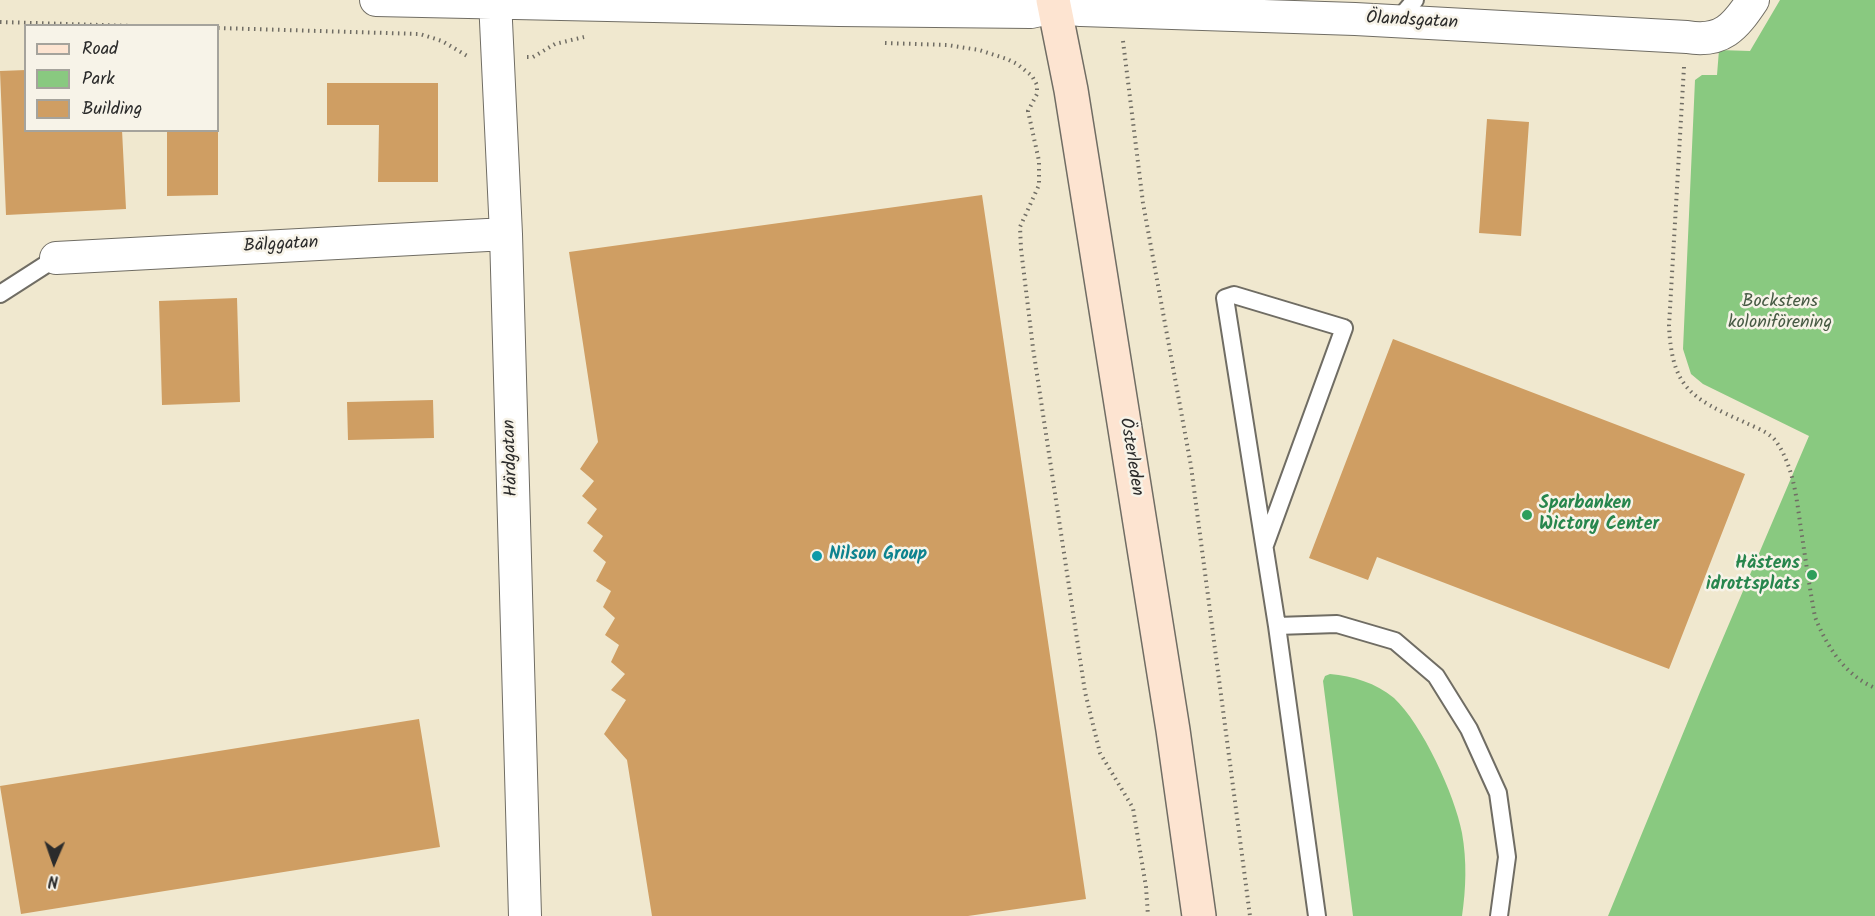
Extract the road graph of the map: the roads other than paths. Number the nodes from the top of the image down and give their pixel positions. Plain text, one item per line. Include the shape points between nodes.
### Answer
1 (376, 0) edge
2 (1753, 0) edge
3 (495, 2) edge
4 (1053, 3) edge
5 (1351, 10) edge
6 (1406, 11) edge
7 (506, 234) junction
8 (56, 258) joint
9 (0, 294) edge
10 (1265, 545) junction
11 (1277, 626) junction
12 (525, 916) edge
13 (1199, 916) edge
14 (1317, 916) edge
15 (1499, 916) edge

1 - 3 street, Ölandsgatan
2 - 6 street, Ölandsgatan via 1738,24 1704,39
3 - 4 street, Ölandsgatan via 1031,12
3 - 7 street, Härdgatan
4 - 5 street, Ölandsgatan via 1081,10
4 - 13 main road, Österleden via 1071,90 1170,706
5 - 6 street, Ölandsgatan
7 - 8 street, Bälggatan
7 - 12 street, Härdgatan
8 - 9 lane
10 - 10 lane via 1225,298 1234,295 1344,328
10 - 11 lane
11 - 14 lane
11 - 15 lane via 1337,624 1395,641 1436,676 1469,729 1498,794 1507,857

